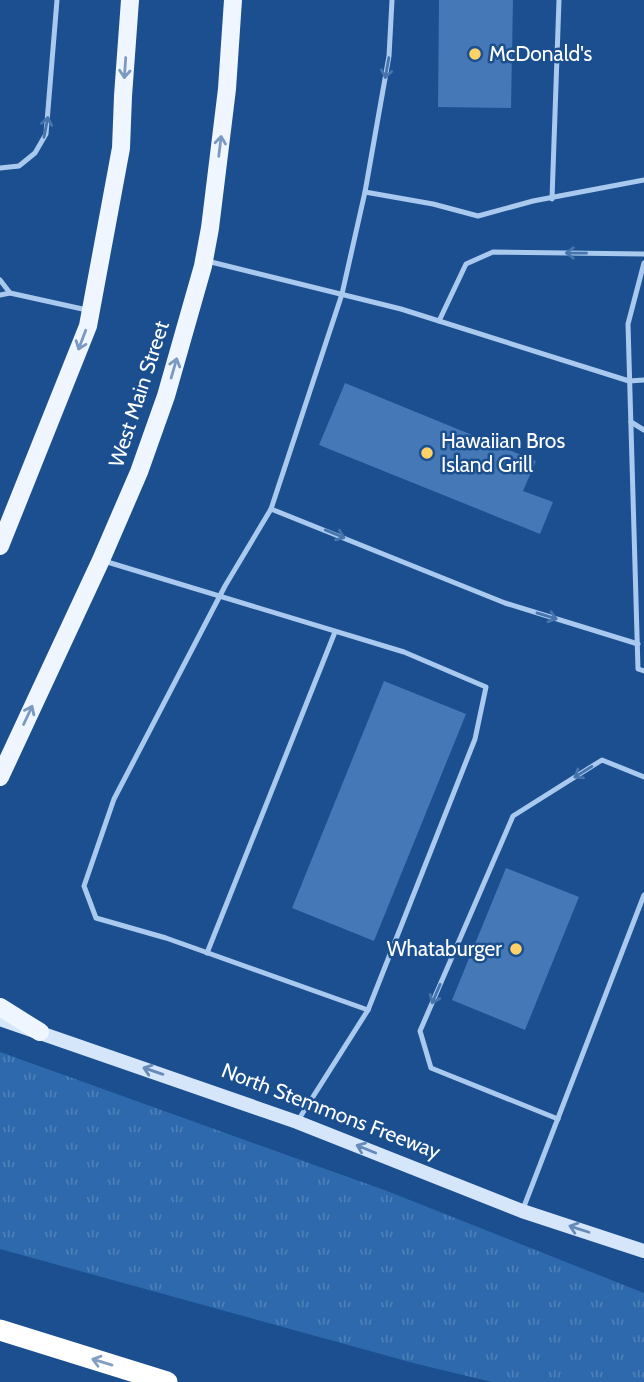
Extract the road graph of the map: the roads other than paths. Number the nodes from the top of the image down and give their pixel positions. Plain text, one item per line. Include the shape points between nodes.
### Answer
1 (57, 0) edge
2 (130, 0) edge
3 (233, 0) edge
4 (392, 0) edge
5 (559, 0) edge
6 (0, 168) edge
7 (644, 180) edge
8 (365, 192) junction
9 (552, 198) junction
10 (644, 254) edge
11 (204, 260) junction
12 (644, 263) edge
13 (0, 280) edge
14 (642, 281) edge
15 (10, 293) junction
16 (342, 294) junction
17 (0, 295) edge
18 (90, 311) junction
19 (439, 321) junction
20 (644, 380) edge
21 (629, 381) junction
22 (631, 422) junction
23 (644, 430) edge
24 (271, 509) junction
25 (0, 546) edge
26 (101, 559) junction
27 (219, 597) junction
28 (335, 632) junction
29 (638, 644) junction
30 (644, 671) edge
31 (0, 777) edge
32 (644, 777) edge
33 (644, 895) edge
34 (207, 953) junction
35 (0, 1007) edge
36 (368, 1010) junction
37 (0, 1019) edge
38 (40, 1032) junction
39 (558, 1118) junction
40 (297, 1122) junction
41 (522, 1210) junction
42 (644, 1251) edge
43 (0, 1330) edge
44 (167, 1382) edge

6 -> 1 lane via 19,166 35,153 46,134
2 -> 18 main road via 121,148
11 -> 3 main road, West Main Street
4 -> 8 lane via 389,56
5 - 9 lane
7 - 9 lane
8 - 9 lane via 478,216
8 - 16 lane
10 -> 19 lane via 493,252 466,264
11 - 16 lane
26 -> 11 main road, West Main Street via 166,396
12 - 14 lane
13 - 15 lane
14 - 21 lane via 628,324
15 - 17 lane
15 - 18 lane
16 - 19 lane
16 - 24 lane
18 -> 25 main road
19 - 21 lane
20 - 21 lane
21 - 22 lane
22 - 23 lane
22 - 29 lane
24 - 27 lane
24 -> 29 lane via 505,603
26 - 27 lane
31 -> 26 main road, West Main Street
27 - 28 lane
27 - 34 lane via 114,799 84,886 96,918
28 - 34 lane
28 - 36 lane via 404,653 486,687 475,739
29 - 30 lane via 638,669
32 -> 39 lane via 602,760 513,816 420,1031 431,1068
33 - 39 lane
34 - 36 lane
35 - 38 main road
36 - 40 lane
37 - 38 main road, North Stemmons Freeway
40 -> 38 main road, North Stemmons Freeway
39 - 41 lane
41 -> 40 main road, North Stemmons Freeway
42 -> 41 main road, North Stemmons Freeway
44 -> 43 highway

